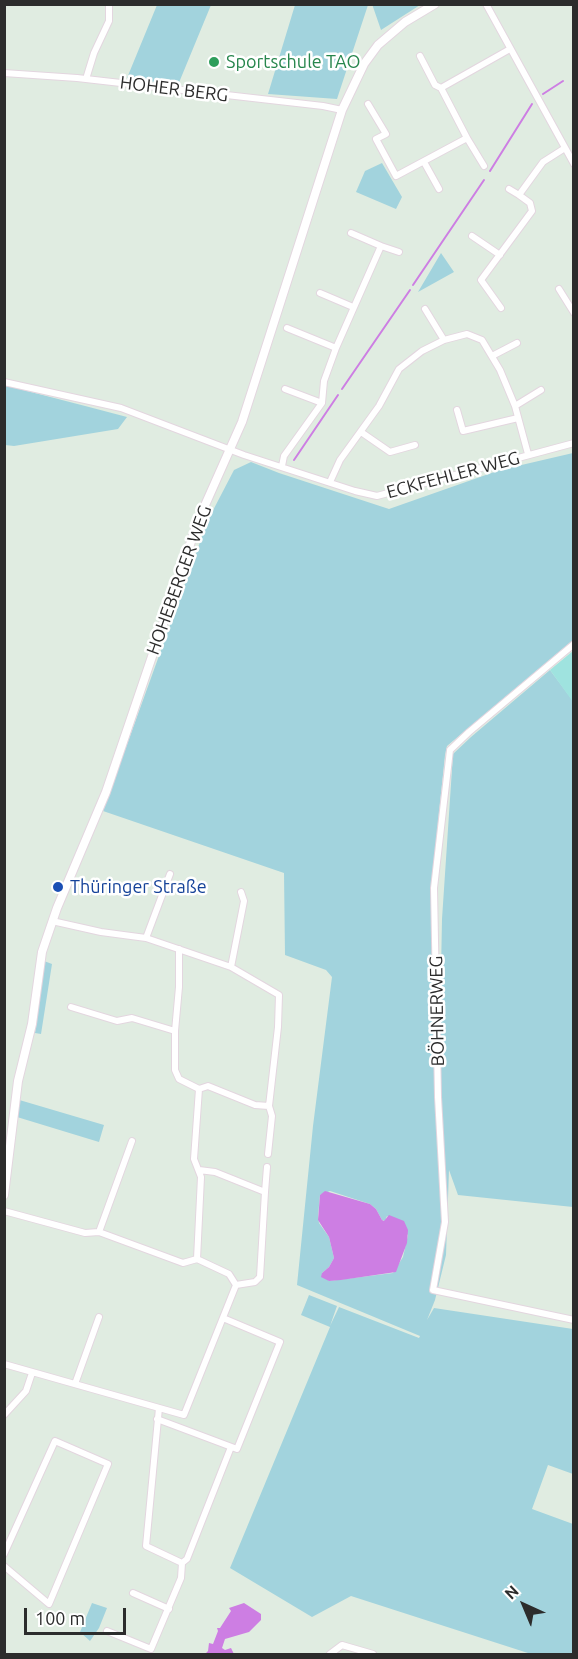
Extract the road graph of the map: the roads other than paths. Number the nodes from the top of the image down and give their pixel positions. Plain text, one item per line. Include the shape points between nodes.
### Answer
1 (109, 4) edge
2 (435, 4) edge
3 (486, 4) edge
4 (510, 50) junction
5 (420, 56) dead end
6 (4, 73) edge
7 (86, 79) junction
8 (441, 88) junction
9 (368, 104) dead end
10 (342, 110) junction
11 (467, 138) junction
12 (565, 148) junction
13 (424, 162) junction
14 (573, 164) edge
15 (483, 166) dead end
16 (439, 189) dead end
17 (509, 189) dead end
18 (519, 195) junction
19 (351, 233) dead end
20 (472, 236) dead end
21 (381, 246) junction
22 (399, 252) dead end
23 (500, 255) junction
24 (559, 289) dead end
25 (320, 294) dead end
26 (353, 307) junction
27 (501, 308) dead end
28 (425, 309) dead end
29 (573, 313) edge
30 (287, 328) dead end
31 (444, 340) junction
32 (517, 343) dead end
33 (336, 348) junction
34 (492, 356) junction
35 (4, 382) edge
36 (285, 389) dead end
37 (541, 390) dead end
38 (322, 403) junction
39 (515, 406) junction
40 (457, 410) dead end
41 (518, 418) junction
42 (361, 432) junction
43 (573, 443) edge
44 (415, 445) dead end
45 (231, 450) junction
46 (528, 454) junction
47 (282, 466) junction
48 (330, 482) junction
49 (573, 644) edge
50 (170, 874) dead end
51 (241, 892) dead end
52 (52, 921) junction
53 (146, 938) junction
54 (180, 949) junction
55 (231, 967) junction
56 (70, 1007) dead end
57 (175, 1031) junction
58 (199, 1089) junction
59 (269, 1106) junction
60 (132, 1141) dead end
61 (268, 1154) dead end
62 (267, 1167) dead end
63 (199, 1170) junction
64 (266, 1192) junction
65 (4, 1195) edge
66 (4, 1211) edge
67 (99, 1232) junction
68 (196, 1259) junction
69 (236, 1285) junction
70 (99, 1317) dead end
71 (224, 1318) junction
72 (573, 1320) edge
73 (4, 1364) edge
74 (32, 1373) junction
75 (75, 1384) junction
76 (159, 1408) junction
77 (4, 1415) edge
78 (184, 1415) junction
79 (157, 1419) junction
80 (180, 1427) junction
81 (231, 1447) junction
82 (4, 1554) edge
83 (182, 1563) junction
84 (4, 1566) edge
85 (133, 1593) dead end
86 (169, 1608) junction
87 (107, 1631) dead end
88 (151, 1652) edge
89 (330, 1654) edge
90 (373, 1654) edge

1 - 7 street via 108,21
2 - 10 street, HOHEBERGER WEG via 378,45 364,64
3 - 4 street
4 - 8 street
4 - 12 street
5 - 8 street via 435,85
6 - 7 street, HOHER BERG
7 - 10 street, HOHER BERG
8 - 11 street
9 - 13 street via 386,134 376,139 396,176
10 - 45 street, HOHEBERGER WEG
11 - 13 street
11 - 15 street
12 - 14 street
12 - 18 street via 543,162
13 - 16 street
17 - 18 street
18 - 23 street via 530,202 532,211
19 - 21 street
20 - 23 street
21 - 22 street
21 - 26 street
23 - 27 street via 481,280
24 - 29 street
25 - 26 street
26 - 33 street
28 - 31 street
30 - 33 street
31 - 34 street via 467,334 482,339
31 - 42 street via 399,369
32 - 34 street
33 - 38 street via 324,381
34 - 39 street
35 - 45 street, ECKFEHLER WEG via 121,408
36 - 38 street
37 - 39 street
38 - 47 street via 284,456
39 - 41 street
40 - 41 street via 463,431
41 - 46 street
42 - 44 street via 390,453
42 - 48 street via 340,460
43 - 46 street, ECKFEHLER WEG
45 - 47 street, ECKFEHLER WEG
45 - 52 street, HOHEBERGER WEG via 198,521 106,792
46 - 48 street, ECKFEHLER WEG via 377,496
47 - 48 street, ECKFEHLER WEG
49 - 72 street, BÖHNERWEG via 450,750 434,888 445,1222 433,1290
50 - 53 street
51 - 55 street via 244,901
52 - 53 street
52 - 65 street, HOHEBERGER WEG via 42,952 32,1024 18,1080
53 - 54 street
54 - 55 street
54 - 57 street
55 - 59 street via 279,995
56 - 57 street via 117,1021 132,1018
57 - 58 street via 175,1070 179,1079
58 - 59 street via 208,1086 255,1105
58 - 63 street via 194,1159
59 - 61 street via 272,1116
60 - 67 street
62 - 64 street
63 - 64 street via 215,1172
63 - 68 street
64 - 69 street via 260,1277 255,1282
66 - 67 street via 85,1233
67 - 68 street via 183,1263
68 - 69 street via 229,1274
69 - 71 street
70 - 75 street
71 - 78 street
71 - 81 street via 280,1342 237,1449
73 - 74 street
74 - 75 street
74 - 77 street via 27,1390
75 - 76 street
76 - 78 street
76 - 79 street
78 - 80 street
79 - 80 street
79 - 83 street via 146,1546
80 - 81 street
81 - 83 street via 187,1559
82 - 84 street via 55,1441 108,1464 49,1604
83 - 86 street via 181,1578
85 - 86 street
86 - 88 street
87 - 88 street
89 - 90 street via 342,1645

